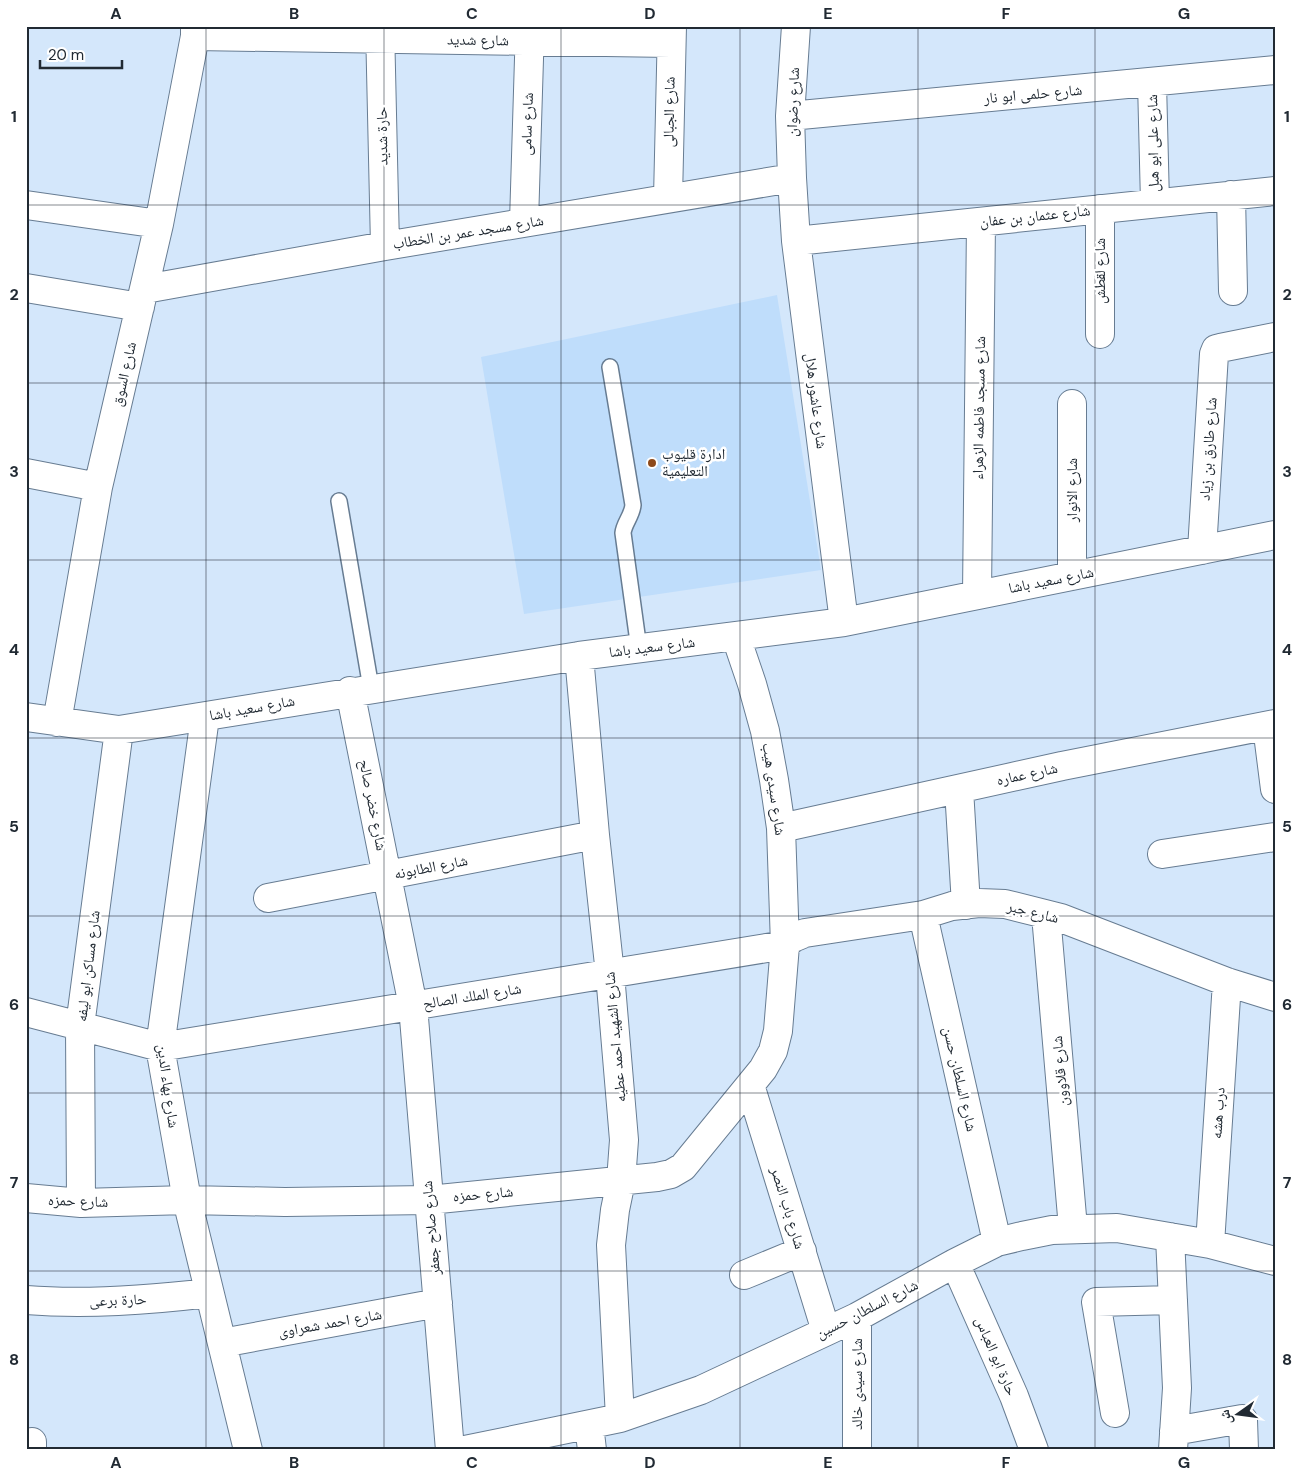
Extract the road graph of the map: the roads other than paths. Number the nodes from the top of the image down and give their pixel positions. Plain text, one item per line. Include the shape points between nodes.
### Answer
1 (796, 26) edge
2 (195, 31) edge
3 (380, 32) edge
4 (530, 33) edge
5 (671, 34) edge
6 (1275, 70) edge
7 (1152, 82) junction
8 (790, 116) junction
9 (792, 178) junction
10 (1275, 191) edge
11 (1231, 195) junction
12 (668, 198) junction
13 (1155, 203) junction
14 (26, 205) edge
15 (1100, 209) junction
16 (524, 222) junction
17 (981, 222) junction
18 (160, 224) junction
19 (796, 241) junction
20 (384, 246) junction
21 (26, 288) edge
22 (1233, 291) dead end
23 (142, 298) junction
24 (1100, 334) dead end
25 (1275, 337) edge
26 (610, 367) dead end
27 (1072, 404) dead end
28 (26, 474) edge
29 (98, 487) junction
30 (339, 501) dead end
31 (1275, 535) edge
32 (1202, 550) junction
33 (1072, 576) junction
34 (977, 595) junction
35 (844, 622) junction
36 (736, 637) junction
37 (639, 649) junction
38 (578, 656) junction
39 (360, 690) junction
40 (205, 716) junction
41 (26, 717) edge
42 (57, 722) junction
43 (1271, 725) edge
44 (119, 730) junction
45 (959, 789) junction
46 (1275, 789) edge
47 (781, 828) junction
48 (595, 835) junction
49 (1275, 837) edge
50 (1162, 854) dead end
51 (387, 875) junction
52 (268, 898) dead end
53 (966, 905) junction
54 (924, 915) junction
55 (1046, 915) junction
56 (785, 945) junction
57 (610, 974) junction
58 (1227, 982) junction
59 (1275, 997) edge
60 (413, 1006) junction
61 (28, 1020) edge
62 (80, 1026) junction
63 (160, 1047) junction
64 (750, 1084) junction
65 (621, 1181) junction
66 (26, 1198) edge
67 (187, 1200) junction
68 (429, 1200) junction
69 (81, 1203) junction
70 (1073, 1228) junction
71 (1170, 1237) junction
72 (997, 1242) junction
73 (1210, 1244) junction
74 (802, 1251) junction
75 (1275, 1261) edge
76 (955, 1263) junction
77 (744, 1275) dead end
78 (209, 1293) junction
79 (26, 1300) edge
80 (1173, 1300) junction
81 (438, 1303) junction
82 (857, 1317) junction
83 (826, 1331) junction
84 (222, 1343) junction
85 (1115, 1413) dead end
86 (620, 1418) junction
87 (590, 1438) edge
88 (1174, 1441) edge
89 (480, 1449) edge
90 (248, 1450) edge
91 (450, 1450) edge
92 (857, 1450) edge
93 (1034, 1450) edge
94 (1244, 1450) edge

1 - 8 street, شارع رضوان
2 - 3 street, شارع شديد
2 - 18 street, شارع السوق
3 - 4 street, شارع شديد
3 - 20 street, حارة شديد
4 - 5 street, شارع شديد
4 - 16 street, شارع سامى
5 - 12 street, شارع الجبالى
6 - 7 street, شارع حلمى ابو نار
7 - 8 street, شارع حلمى ابو نار
7 - 13 street, شارع على ابو هبل
8 - 9 street, شارع رضوان
9 - 12 street, شارع مسجد عمر بن الخطاب
9 - 19 street, شارع عاشور هلال
10 - 11 street, شارع عثمان بن عفان
11 - 13 street, شارع عثمان بن عفان
11 - 22 street
12 - 16 street, شارع مسجد عمر بن الخطاب
13 - 15 street, شارع عثمان بن عفان
14 - 18 street
15 - 17 street, شارع عثمان بن عفان
15 - 24 street, شارع لقطش
16 - 20 street, شارع مسجد عمر بن الخطاب
17 - 19 street, شارع عثمان بن عفان
17 - 34 street, شارع مسجد فاطمه الزهراء
18 - 23 street, شارع السوق
19 - 35 street, شارع عاشور هلال
20 - 23 street, شارع مسجد عمر بن الخطاب
21 - 23 street, شارع مسجد عمر بن الخطاب
23 - 29 street, شارع السوق
25 - 32 street, شارع طارق بن زياد via 1216,349 1214,354
26 - 37 lane via 633,505 623,534
27 - 33 street, شارع الانوار
28 - 29 street
29 - 42 street, شارع السوق
30 - 39 lane
31 - 32 street, شارع سعيد باشا
32 - 33 street, شارع سعيد باشا
33 - 34 street, شارع سعيد باشا
34 - 35 street, شارع سعيد باشا
35 - 36 street, شارع سعيد باشا
36 - 37 street, شارع سعيد باشا
36 - 47 street, شارع سيدى هيب via 765,731
37 - 38 street, شارع سعيد باشا
38 - 39 street, شارع سعيد باشا
38 - 48 street, شارع الشهيد احمد عطيه
39 - 40 street, شارع سعيد باشا
39 - 51 street, شارع خضر صالح
40 - 44 street, شارع سعيد باشا
40 - 63 street, شارع بهاء الدين
41 - 42 street, شارع سعيد باشا
42 - 44 street, شارع سعيد باشا
43 - 45 street, شارع عماره
43 - 46 street
44 - 62 street, شارع مساكن ابو ليفه
45 - 47 street, شارع عماره
45 - 53 street
47 - 56 street, شارع سيدى هيب
48 - 51 street, شارع الطابونه
48 - 57 street, شارع الشهيد احمد عطيه
49 - 50 street
51 - 52 street, شارع الطابونه
51 - 60 street, شارع خضر صالح
53 - 54 street, شارع جبر
53 - 55 street, شارع جبر via 1005,904
54 - 56 street, شارع جبر via 805,933
54 - 72 street, شارع السلطان حسن
55 - 58 street, شارع جبر
55 - 70 street, شارع قلاوون
56 - 57 street, شارع الملك الصالح
56 - 64 street, شارع حمزه via 778,1031 773,1051
57 - 60 street, شارع الملك الصالح
57 - 65 street, شارع الشهيد احمد عطيه via 624,1140
58 - 59 street, شارع جبر
58 - 73 street, درب هشه
60 - 63 street, شارع الملك الصالح
60 - 68 street, شارع صلاح جعفر
61 - 62 street
62 - 63 street
62 - 69 street, شارع مساكن ابو ليفه
63 - 67 street, شارع بهاء الدين
64 - 65 street, شارع حمزه via 683,1167 671,1174
64 - 74 street, شارع باب النصر
65 - 68 street, شارع حمزه
65 - 86 street, شارع الشهيد احمد عطيه via 611,1245
66 - 69 street, شارع حمزه
67 - 68 street, شارع حمزه
67 - 69 street, شارع حمزه
67 - 78 street, شارع بهاء الدين
68 - 81 street, شارع صلاح جعفر
70 - 71 street, شارع السلطان حسين via 1117,1228
70 - 72 street, شارع السلطان حسين
71 - 73 street, شارع السلطان حسين
71 - 80 street
72 - 76 street, شارع السلطان حسين
73 - 75 street, شارع السلطان حسين
74 - 77 street
74 - 83 street, شارع باب النصر
76 - 82 street, شارع السلطان حسين
76 - 93 street, حارة ابو العباس via 1014,1396
78 - 79 street, حارة برعى via 150,1300
78 - 84 street, شارع بهاء الدين
80 - 85 street via 1096,1302
80 - 88 street via 1177,1388
81 - 84 street, شارع احمد شعراوى
81 - 91 street, شارع صلاح جعفر
82 - 83 street, شارع السلطان حسين
82 - 92 street, شارع سيدى خالد
83 - 86 street, شارع السلطان حسين via 701,1390
84 - 90 street, شارع بهاء الدين
86 - 87 street, شارع السلطان حسين
87 - 89 street, شارع السلطان حسين
88 - 94 street via 1242,1419

